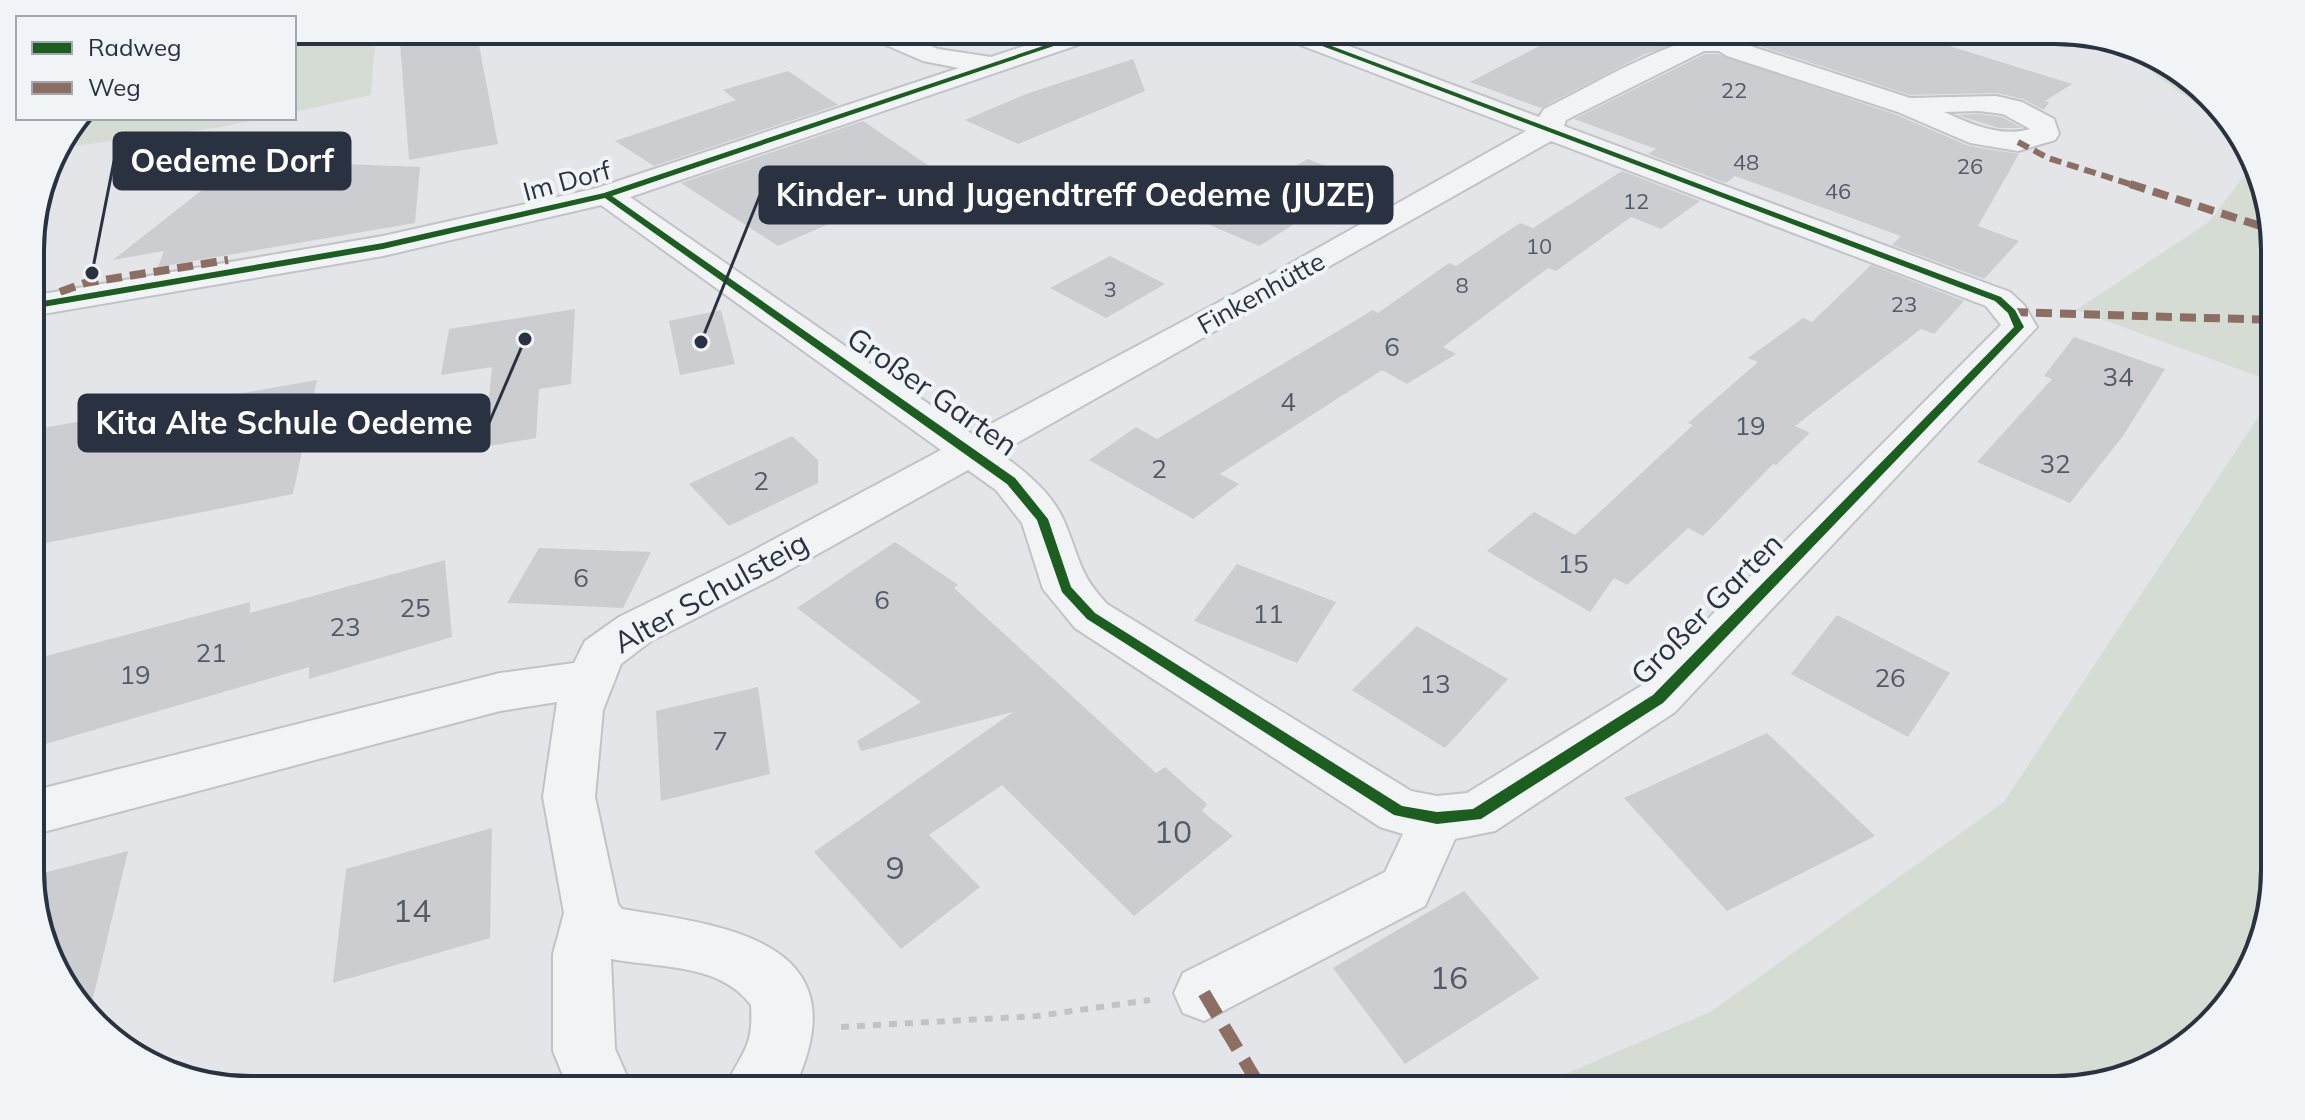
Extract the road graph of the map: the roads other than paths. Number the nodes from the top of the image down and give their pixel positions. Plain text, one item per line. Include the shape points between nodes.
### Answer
1 (886, 44) edge
2 (903, 44) edge
3 (1056, 44) edge
4 (1320, 44) edge
5 (1697, 44) edge
6 (1743, 44) edge
7 (993, 65) junction
8 (889, 99) junction
9 (1908, 106) dead end
10 (1549, 130) junction
11 (606, 195) junction
12 (44, 304) edge
13 (970, 451) junction
14 (589, 679) junction
15 (44, 810) edge
16 (1437, 818) junction
17 (592, 913) junction
18 (1204, 993) road end
19 (595, 1076) edge
20 (768, 1076) edge

1 - 8 street via 900,69
2 - 7 street via 932,56
3 - 7 street, Im Dorf
4 - 10 street, Großer Garten
5 - 10 street, Finkenhütte via 1554,115
6 - 9 street via 1762,61
7 - 8 street, Im Dorf
8 - 11 street, Im Dorf
10 - 13 street, Finkenhütte
10 - 16 street, Großer Garten via 1998,299 2019,327 1658,699 1476,815
11 - 12 street, Im Dorf via 383,246
11 - 13 street, Großer Garten
13 - 14 street, Alter Schulsteig via 635,629 602,654
13 - 16 street, Großer Garten via 1011,481 1042,519 1066,589 1091,616 1399,811
14 - 15 street via 500,692
14 - 17 street, Alter Schulsteig via 578,710 569,797
16 - 18 street via 1405,889
17 - 19 street, Alter Schulsteig via 582,954 584,1051
17 - 20 street via 605,932 725,952 756,971 778,994 784,1032

